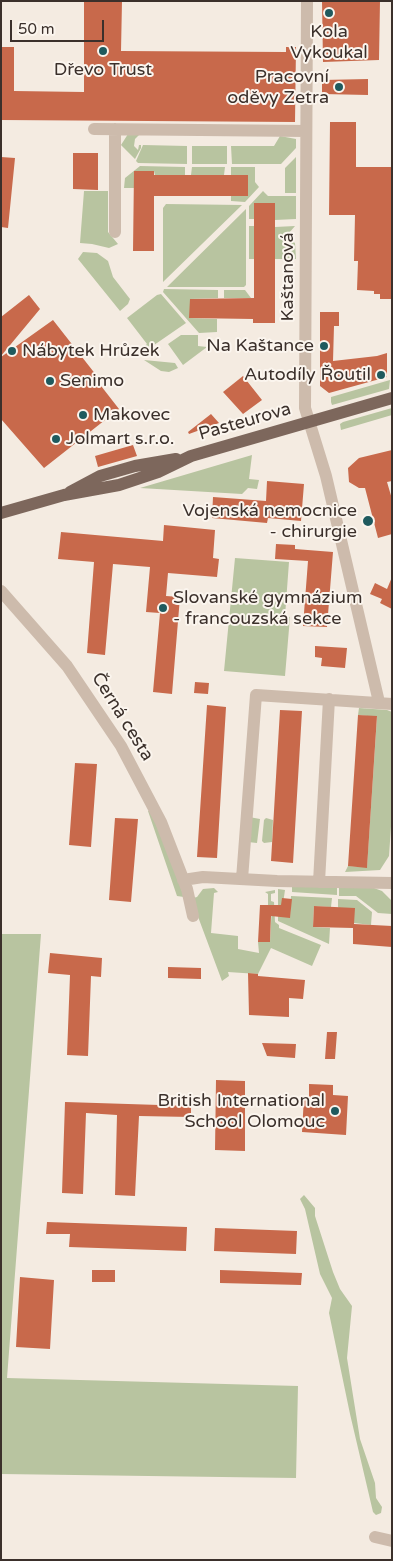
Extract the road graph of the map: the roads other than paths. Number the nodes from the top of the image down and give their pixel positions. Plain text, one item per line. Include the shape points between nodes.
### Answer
1 (307, 1) edge
2 (94, 129) dead end
3 (115, 129) junction
4 (306, 131) junction
5 (116, 232) dead end
6 (392, 398) edge
7 (309, 422) junction
8 (1, 513) edge
9 (1, 592) edge
10 (329, 699) junction
11 (378, 702) junction
12 (392, 704) edge
13 (242, 879) junction
14 (183, 880) junction
15 (319, 882) junction
16 (392, 883) edge
17 (193, 916) dead end
18 (375, 1537) dead end
19 (392, 1541) edge

1 - 4 street, Kaštanová
2 - 3 street
3 - 4 street
3 - 5 street
4 - 7 street, Kaštanová via 304,404
6 - 7 main road, Pasteurova
7 - 8 main road, Pasteurova via 191,456 137,479
7 - 11 street, Pasteurova via 326,476
9 - 14 street, Černá cesta via 67,666 121,746 158,815
10 - 11 street
10 - 13 street via 256,695
10 - 15 street
11 - 12 street
13 - 14 street via 203,877
13 - 15 street
14 - 17 street, Černá cesta
15 - 16 street
18 - 19 street

